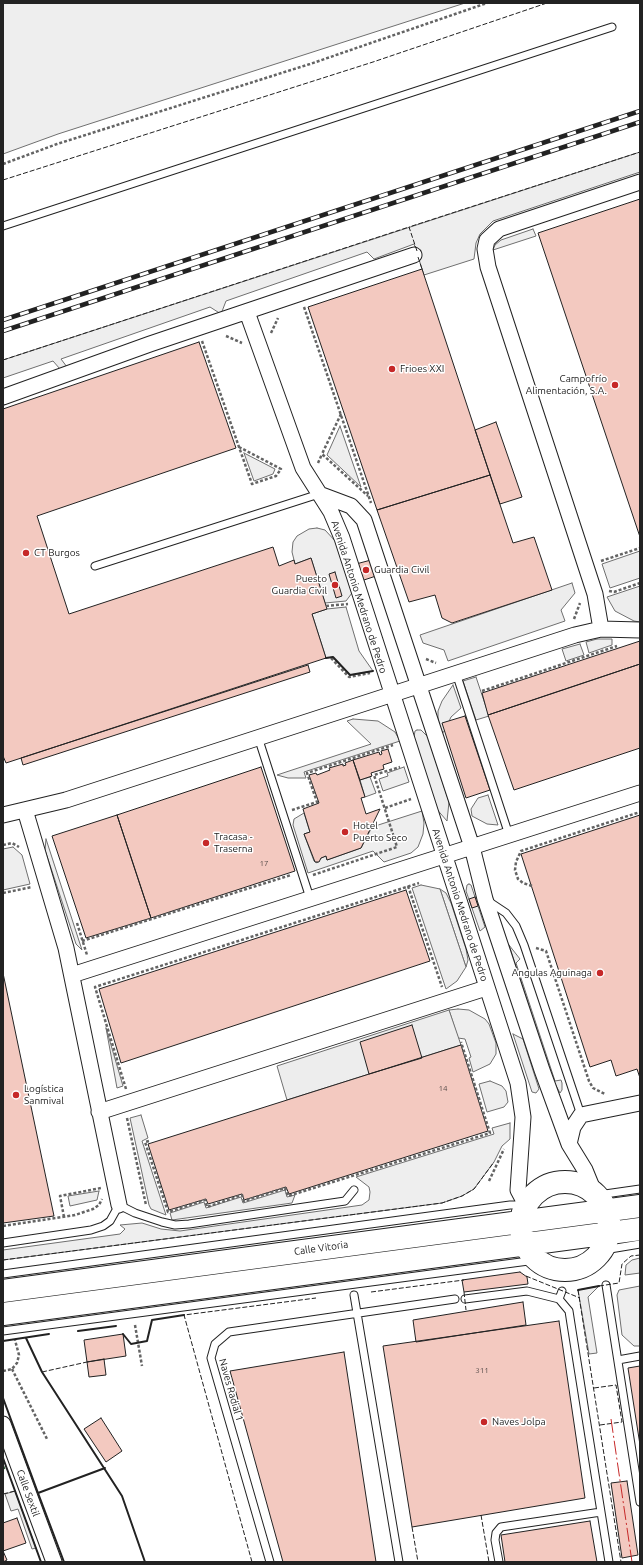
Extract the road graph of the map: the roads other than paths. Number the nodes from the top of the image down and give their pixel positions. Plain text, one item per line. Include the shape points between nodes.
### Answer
1 (612, 27) dead end
2 (640, 182) edge
3 (3, 226) edge
4 (414, 255) dead end
5 (247, 312) junction
6 (3, 397) edge
7 (320, 494) junction
8 (94, 566) dead end
9 (601, 629) junction
10 (640, 630) edge
11 (456, 674) junction
12 (419, 685) junction
13 (391, 693) junction
14 (258, 737) junction
15 (640, 793) edge
16 (25, 810) junction
17 (3, 815) edge
18 (509, 835) junction
19 (472, 847) junction
20 (444, 855) junction
21 (310, 898) junction
22 (485, 900) junction
23 (72, 975) junction
24 (486, 988) junction
25 (640, 1103) edge
26 (100, 1112) junction
27 (581, 1115) junction
28 (569, 1144) junction
29 (640, 1189) edge
30 (354, 1190) dead end
31 (600, 1199) junction
32 (119, 1205) junction
33 (640, 1206) edge
34 (523, 1213) junction
35 (640, 1229) edge
36 (607, 1242) junction
37 (3, 1243) edge
38 (640, 1244) edge
39 (530, 1252) junction
40 (3, 1274) edge
41 (606, 1285) dead end
42 (3, 1291) edge
43 (562, 1291) dead end
44 (354, 1295) dead end
45 (455, 1299) dead end
46 (465, 1299) dead end
47 (559, 1299) junction
48 (3, 1314) edge
49 (358, 1314) junction
50 (3, 1331) edge
51 (640, 1356) edge
52 (618, 1360) junction
53 (3, 1424) edge
54 (640, 1502) edge
55 (601, 1512) junction
56 (54, 1562) edge
57 (270, 1562) edge
58 (399, 1562) edge
59 (499, 1562) edge
60 (609, 1562) edge

1 - 3 lane
2 - 9 street via 499,229 487,240 486,249 488,267 595,594
4 - 5 street
5 - 6 street
5 - 7 street, Avenida Antonio Medrano de Pedro via 303,468
7 - 8 lane
7 - 12 street via 352,506 364,520
7 - 13 street, Avenida Antonio Medrano de Pedro via 342,538
9 - 10 street
9 - 11 street
11 - 12 street
11 - 18 lane
12 - 13 street
12 - 19 street
13 - 14 street
13 - 20 street, Avenida Antonio Medrano de Pedro
14 - 16 street via 66,800
14 - 21 lane
15 - 18 street
16 - 17 street
16 - 23 street
18 - 19 street
19 - 20 street
19 - 22 street
20 - 21 street
20 - 24 street, Avenida Antonio Medrano de Pedro
21 - 23 street
22 - 27 lane via 506,913 516,926
22 - 28 street
23 - 26 street
24 - 26 street
24 - 34 street, Avenida Antonio Medrano de Pedro via 518,1083 523,1117 518,1190
25 - 27 street
26 - 32 street
27 - 28 street via 573,1127
28 - 31 street
29 - 31 lane
30 - 32 lane via 345,1201 175,1225 135,1213
31 - 33 highway, Calle Vitoria
31 - 34 highway, Calle Vitoria
31 - 34 highway via 578,1183 552,1184 537,1192
31 - 36 highway via 610,1222
32 - 37 lane via 110,1221 103,1226
34 - 39 highway via 521,1232
34 - 40 lane via 510,1205
34 - 42 highway, Calle Vitoria
35 - 36 highway
36 - 38 lane
36 - 39 highway
36 - 39 highway via 589,1265 575,1270 546,1267
39 - 48 highway
39 - 50 lane
41 - 52 lane
43 - 47 lane
44 - 49 lane
45 - 49 lane, Naves Radial 1
46 - 47 lane via 527,1291
47 - 55 lane via 569,1311
49 - 57 lane, Naves Radial 1 via 229,1332 215,1344 211,1358
49 - 58 lane
51 - 52 lane
52 - 54 lane
53 - 56 street, Calle Sextil
55 - 59 lane via 501,1528 496,1532 495,1540
55 - 60 lane

